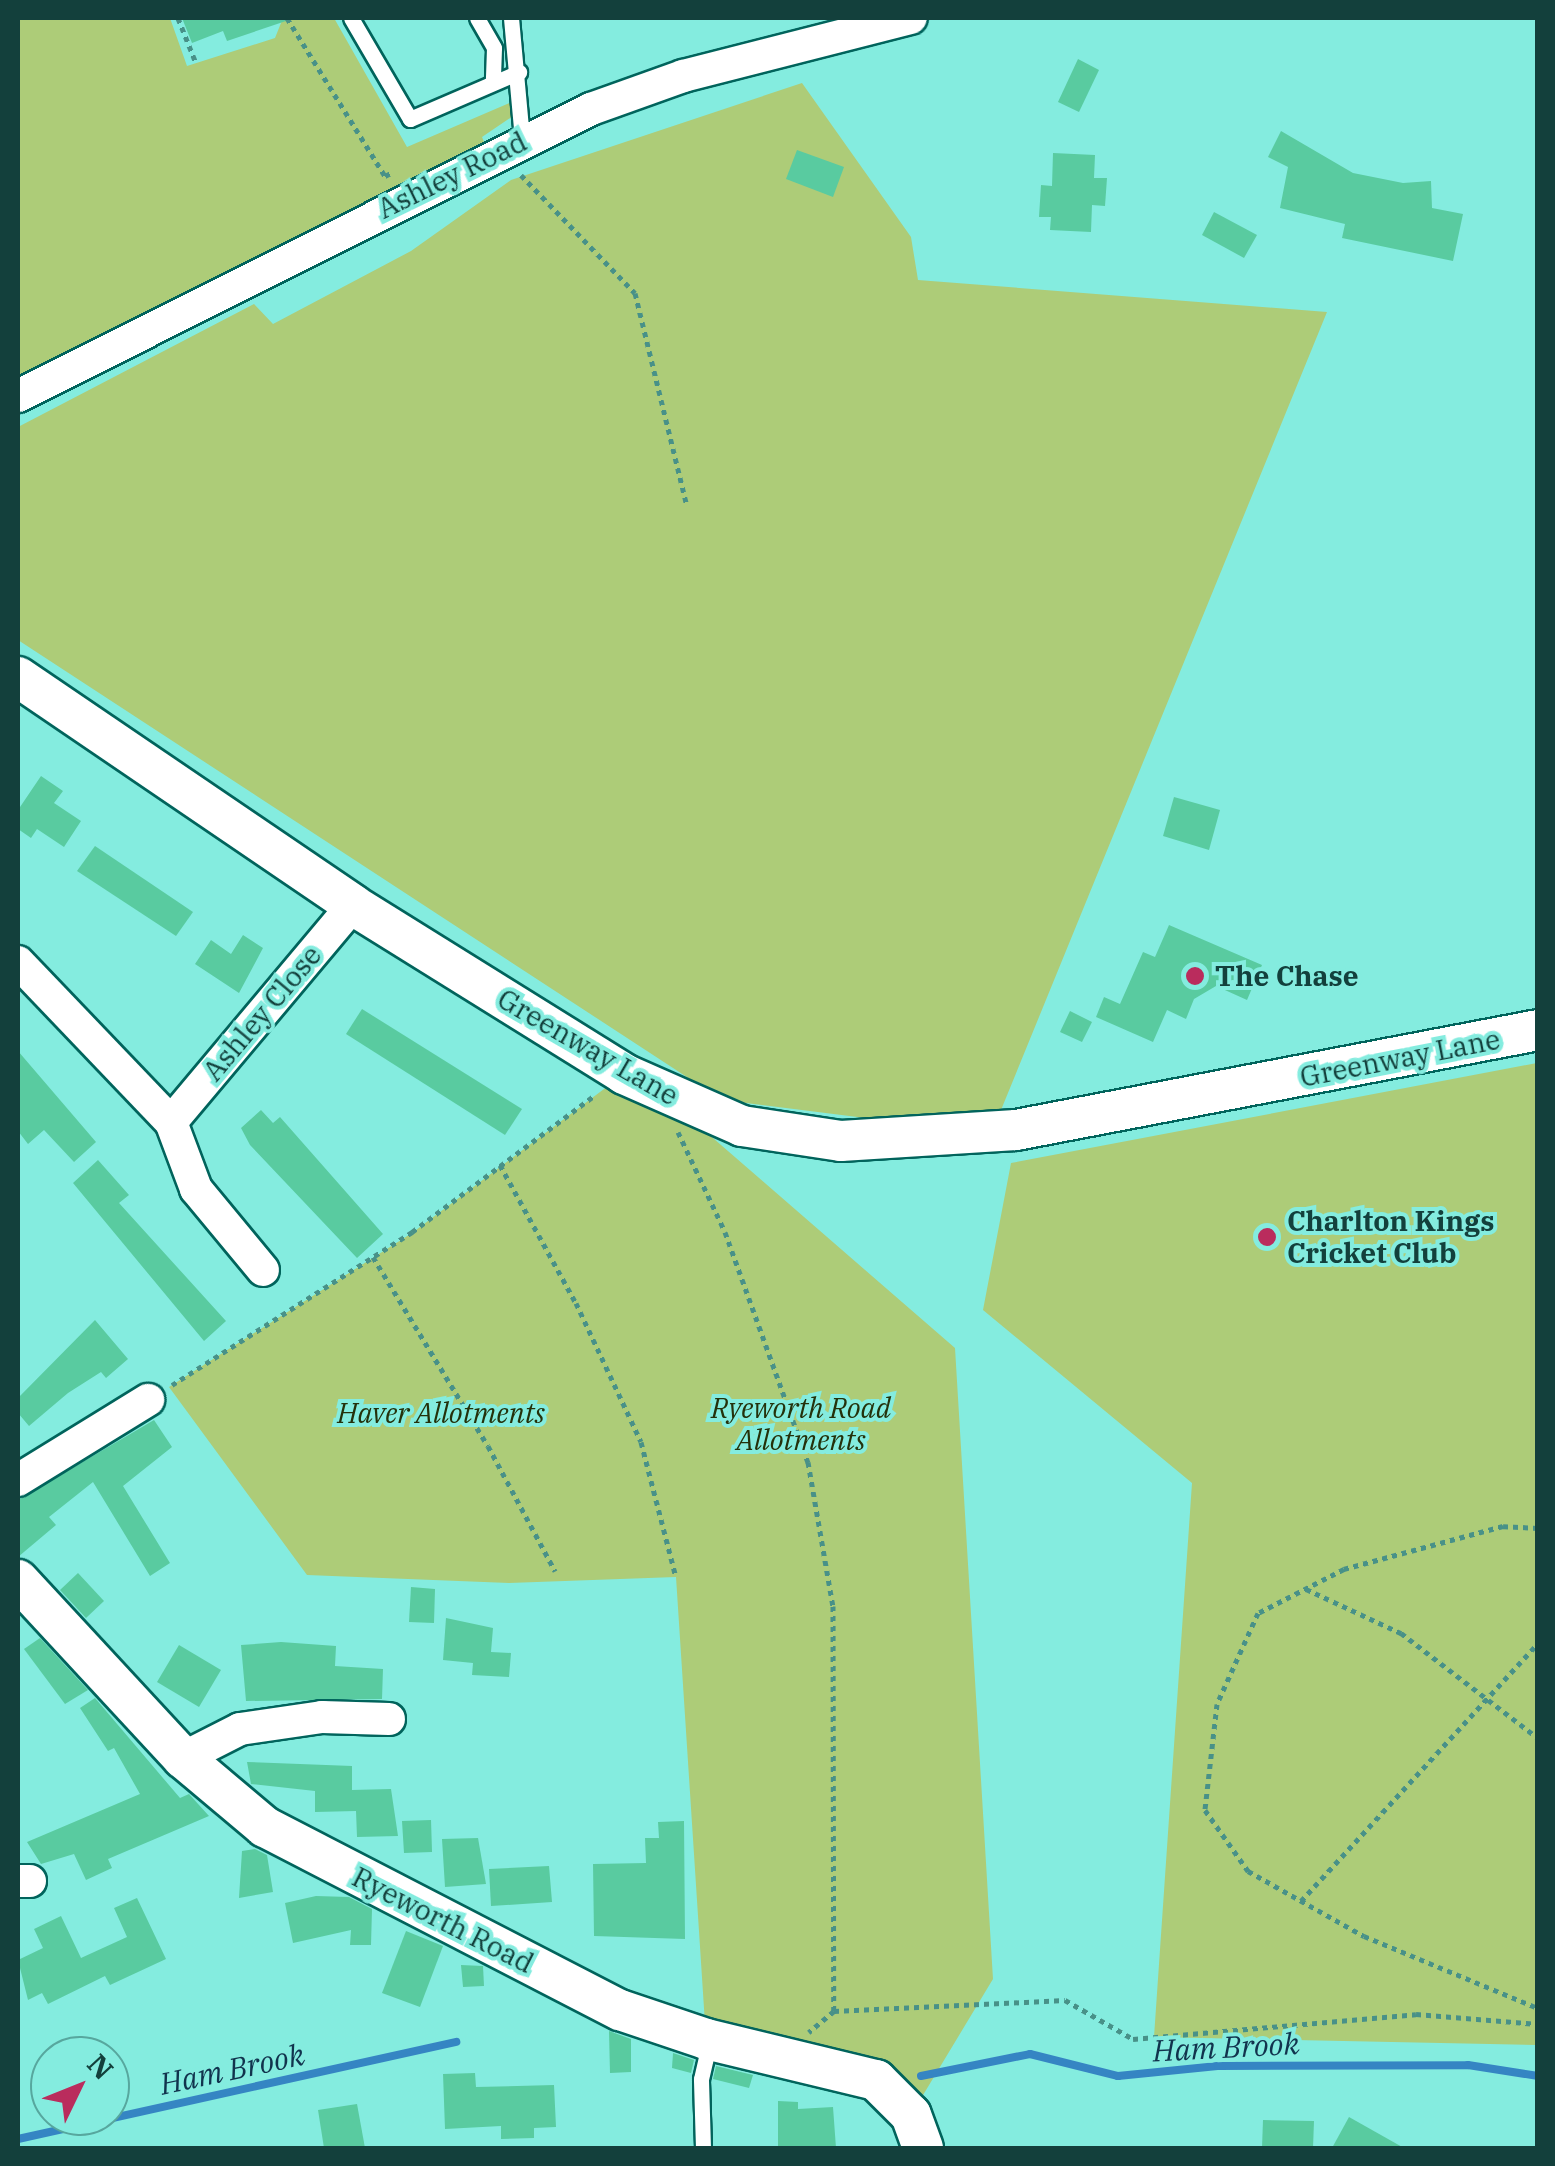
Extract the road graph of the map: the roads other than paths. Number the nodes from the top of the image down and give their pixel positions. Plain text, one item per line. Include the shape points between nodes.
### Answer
1 (351, 18) edge
2 (477, 18) edge
3 (511, 18) edge
4 (911, 18) edge
5 (518, 72) junction
6 (493, 79) junction
7 (520, 141) junction
8 (18, 396) edge
9 (18, 676) edge
10 (353, 905) junction
11 (18, 962) edge
12 (1538, 1030) edge
13 (171, 1122) junction
14 (263, 1270) dead end
15 (148, 1400) road end
16 (18, 1480) edge
17 (18, 1580) edge
18 (389, 1719) dead end
19 (183, 1758) junction
20 (710, 2040) junction
21 (703, 2148) edge
22 (923, 2148) edge

1 - 6 lane via 410,120
2 - 6 lane via 494,48
3 - 5 lane
4 - 7 street, Ashley Road via 683,76
5 - 6 lane
5 - 7 lane
7 - 8 street, Ashley Road
9 - 10 street, Greenway Lane
10 - 12 street, Greenway Lane via 661,1093 742,1126 842,1141 1016,1130
10 - 13 street, Ashley Close
11 - 13 street
13 - 14 street via 196,1189
15 - 16 street
17 - 19 street, Ryeworth Road
18 - 19 street via 322,1717 240,1730
19 - 20 street, Ryeworth Road via 292,1844 620,2010
20 - 21 lane via 701,2079
20 - 22 street, Ryeworth Road via 800,2058 888,2087 921,2132

